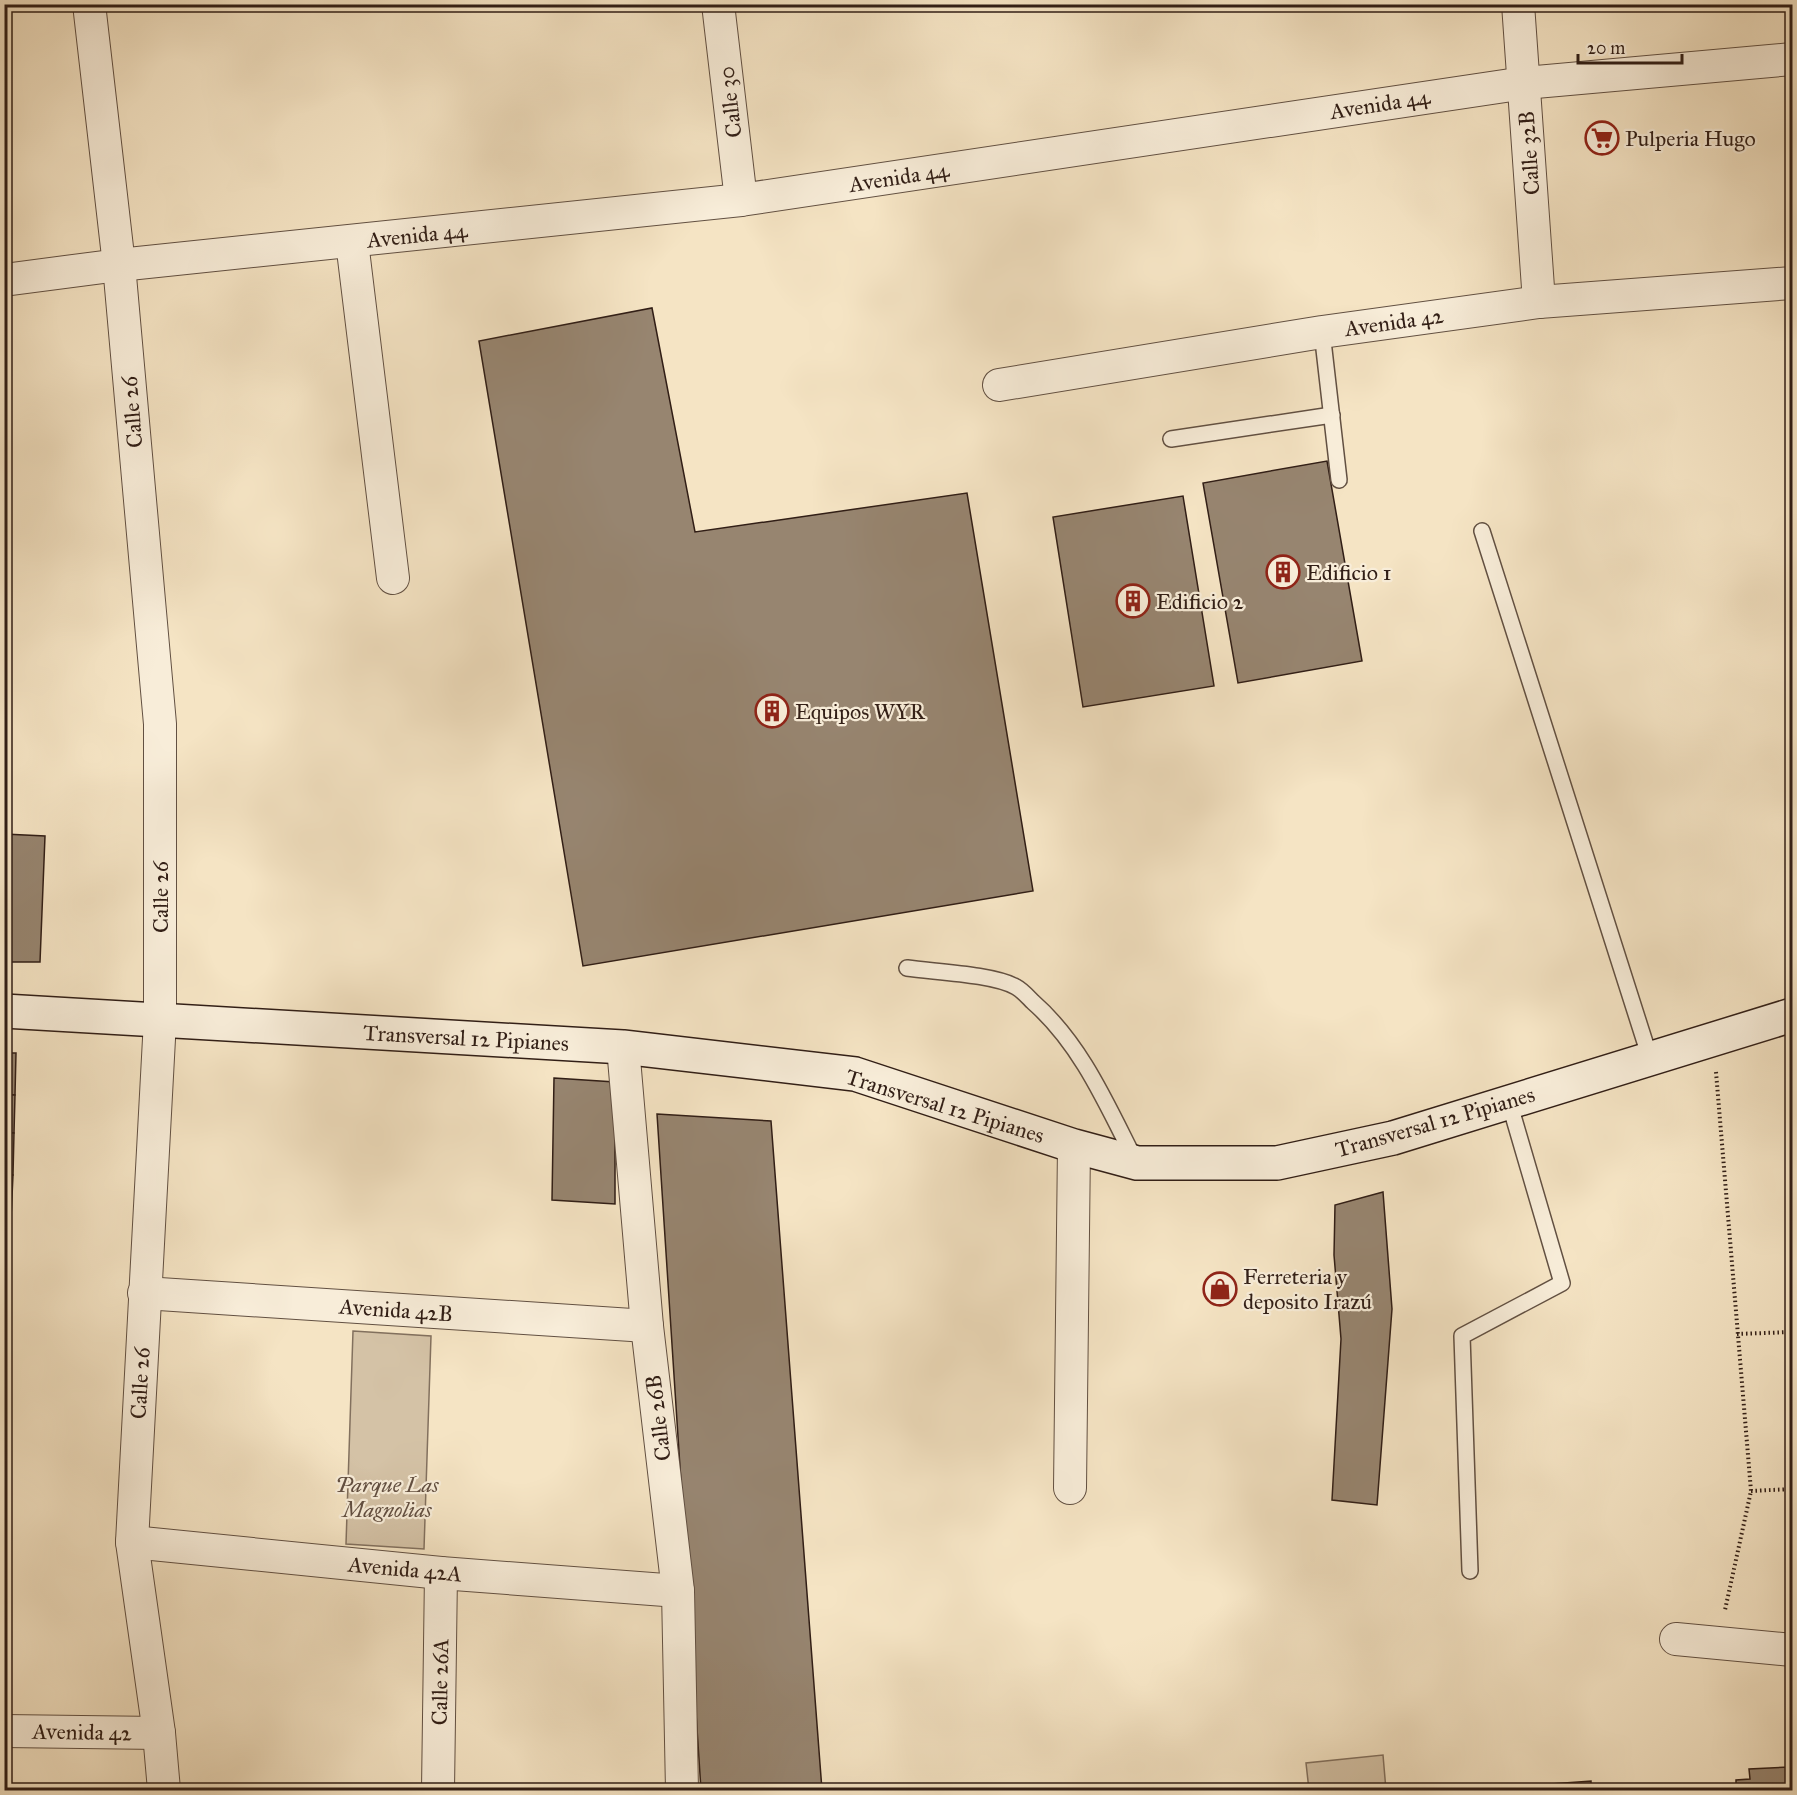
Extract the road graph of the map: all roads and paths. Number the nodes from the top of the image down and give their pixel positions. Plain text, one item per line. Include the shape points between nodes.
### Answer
1 (89, 4) edge
2 (718, 4) edge
3 (1518, 4) edge
4 (1792, 59) edge
5 (1524, 83) junction
6 (741, 200) junction
7 (352, 242) junction
8 (119, 265) junction
9 (4, 280) edge
10 (1792, 283) edge
11 (1539, 302) junction
12 (1322, 332) junction
13 (999, 385) dead end
14 (1332, 415) junction
15 (1171, 439) dead end
16 (1339, 480) dead end
17 (1482, 531) dead end
18 (393, 578) dead end
19 (907, 968) dead end
20 (4, 1011) edge
21 (1792, 1015) edge
22 (160, 1020) junction
23 (1713, 1039) junction
24 (623, 1047) junction
25 (1650, 1058) junction
26 (1509, 1102) junction
27 (1074, 1146) junction
28 (1137, 1162) junction
29 (144, 1293) junction
30 (647, 1326) junction
31 (1792, 1332) edge
32 (1737, 1334) junction
33 (1070, 1488) dead end
34 (1792, 1489) edge
35 (1751, 1491) junction
36 (132, 1542) junction
37 (1470, 1571) dead end
38 (441, 1573) junction
39 (678, 1591) junction
40 (1676, 1639) dead end
41 (1718, 1642) junction
42 (1792, 1650) edge
43 (4, 1731) edge
44 (159, 1733) junction
45 (164, 1791) edge
46 (438, 1791) edge
47 (682, 1791) edge

1 - 8 street, Calle 26
2 - 6 street, Calle 30
3 - 5 street, Calle 32B
4 - 5 street, Avenida 44
5 - 6 street, Avenida 44
5 - 11 street, Calle 32B
6 - 7 street, Avenida 44
7 - 8 street, Avenida 44
7 - 18 street
8 - 9 street, Avenida 44
8 - 22 street, Calle 26 via 160,724
10 - 11 street, Avenida 42
11 - 12 street, Avenida 42
12 - 13 street, Avenida 42
12 - 14 lane
14 - 15 lane
14 - 16 lane
17 - 25 lane
19 - 28 lane via 980,977 1016,986 1069,1040
20 - 22 street, Transversal 12 Pipianes
21 - 23 street, Transversal 12 Pipianes
22 - 24 street, Transversal 12 Pipianes
22 - 29 street, Calle 26
23 - 25 street, Transversal 12 Pipianes
23 - 32 path
24 - 27 street, Transversal 12 Pipianes via 855,1074
24 - 30 street, Calle 26B
25 - 26 street, Transversal 12 Pipianes
26 - 28 street, Transversal 12 Pipianes via 1393,1138 1277,1163
26 - 37 lane via 1562,1283 1462,1336
27 - 28 street, Transversal 12 Pipianes
27 - 33 street
29 - 30 street, Avenida 42B
29 - 36 street, Calle 26
30 - 39 street, Calle 26B
31 - 32 path
32 - 35 path
34 - 35 path
35 - 41 path
36 - 38 street, Avenida 42A
36 - 44 street, Calle 26
38 - 39 street, Avenida 42A
38 - 46 street, Calle 26A
39 - 47 street, Calle 26B
40 - 41 street
41 - 42 street
43 - 44 street, Avenida 42
44 - 45 street, Calle 26

